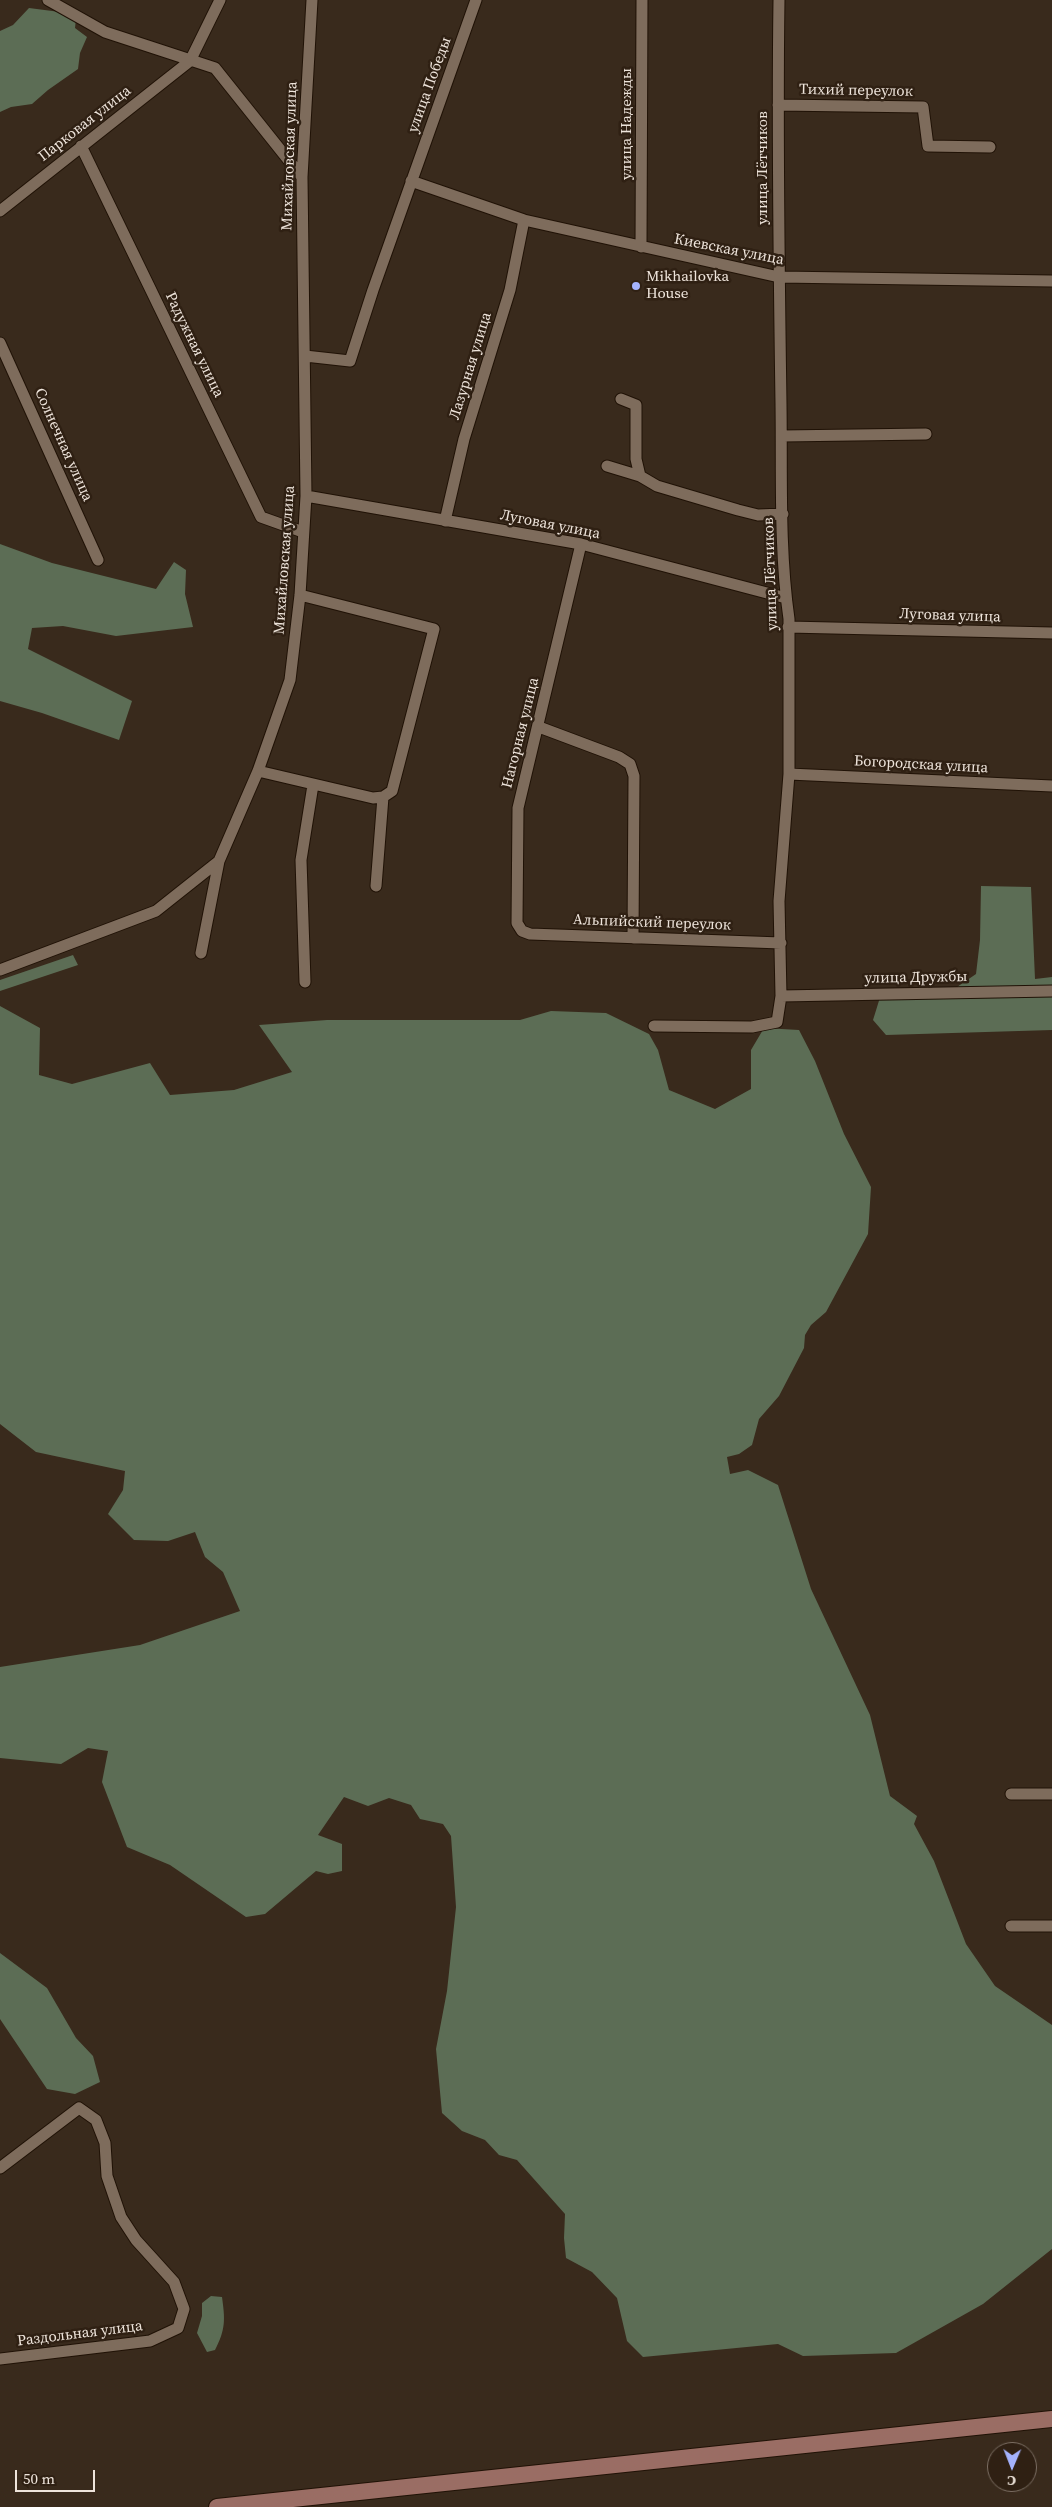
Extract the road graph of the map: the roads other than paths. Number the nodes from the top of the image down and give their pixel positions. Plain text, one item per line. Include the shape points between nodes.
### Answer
1 (48, 0) edge
2 (220, 0) edge
3 (312, 0) edge
4 (476, 0) edge
5 (642, 0) edge
6 (779, 0) edge
7 (190, 61) junction
8 (778, 105) junction
9 (81, 146) junction
10 (990, 147) dead end
11 (302, 177) junction
12 (411, 181) junction
13 (0, 211) edge
14 (524, 220) junction
15 (642, 247) junction
16 (779, 277) junction
17 (1052, 282) edge
18 (0, 343) edge
19 (305, 356) junction
20 (621, 400) dead end
21 (926, 434) dead end
22 (782, 436) junction
23 (607, 466) dead end
24 (640, 476) junction
25 (306, 496) junction
26 (783, 514) junction
27 (445, 521) junction
28 (303, 532) junction
29 (581, 544) junction
30 (98, 560) dead end
31 (300, 595) junction
32 (786, 598) junction
33 (788, 626) junction
34 (1052, 634) edge
35 (539, 727) junction
36 (258, 771) junction
37 (788, 774) junction
38 (314, 785) junction
39 (1052, 786) edge
40 (383, 797) junction
41 (219, 861) junction
42 (376, 886) dead end
43 (522, 931) joint
44 (634, 938) junction
45 (781, 943) junction
46 (201, 953) dead end
47 (0, 970) edge
48 (305, 982) dead end
49 (1052, 991) edge
50 (781, 996) junction
51 (654, 1026) dead end
52 (1011, 1794) dead end
53 (1052, 1794) edge
54 (1011, 1926) dead end
55 (1052, 1926) edge
56 (0, 2168) edge
57 (0, 2359) edge
58 (1052, 2420) edge
59 (217, 2507) edge

1 - 7 street via 105,32
2 - 7 street
3 - 11 street, Михайловская улица
4 - 12 street, улица Победы
5 - 15 street, улица Надежды
6 - 8 street, улица Лётчиков
7 - 9 street, Парковая улица
7 - 11 street via 215,68
8 - 10 street, Тихий переулок via 923,107 928,146
8 - 16 street, улица Лётчиков
9 - 13 street, Парковая улица
9 - 28 street, Радужная улица via 261,517
11 - 19 street, Михайловская улица
12 - 14 street, Киевская улица
12 - 19 street, улица Победы via 350,361
14 - 15 street, Киевская улица
14 - 27 street, Лазурная улица via 510,290 464,439
15 - 16 street, Киевская улица
16 - 17 street, Киевская улица
16 - 22 street, улица Лётчиков
18 - 30 street, Солнечная улица
19 - 25 street, Михайловская улица
20 - 24 street via 636,405 638,410 635,438
21 - 22 street
22 - 26 street, улица Лётчиков
23 - 24 street
24 - 26 street via 657,486 738,510 758,515
25 - 27 street, Луговая улица
25 - 28 street, Михайловская улица
26 - 32 street, улица Лётчиков
27 - 29 street, Луговая улица
28 - 31 street, Михайловская улица
29 - 32 street, Луговая улица
29 - 35 street, Нагорная улица
31 - 36 street, Михайловская улица via 290,680
31 - 40 street via 434,629 392,791
32 - 33 street, улица Лётчиков
33 - 34 street, Луговая улица
33 - 37 street, улица Лётчиков
35 - 43 street, Нагорная улица via 518,808 517,924
35 - 44 street via 630,764 634,776
36 - 38 street
36 - 41 street, Михайловская улица
37 - 39 street, Богородская улица
37 - 45 street, улица Лётчиков via 779,901
38 - 40 street via 373,798
38 - 48 street via 300,860
40 - 42 street
41 - 46 street
41 - 47 street, Михайловская улица via 156,911
43 - 44 street, Альпийский переулок
44 - 45 street, Альпийский переулок
45 - 50 street, улица Лётчиков
49 - 50 street, улица Дружбы
50 - 51 street, улица Лётчиков via 777,1022 752,1027
52 - 53 street
54 - 55 street
56 - 57 street, Раздольная улица via 79,2108 96,2120 105,2143 107,2176 121,2217 136,2240 174,2282 184,2308 178,2328 150,2341
58 - 59 main road

